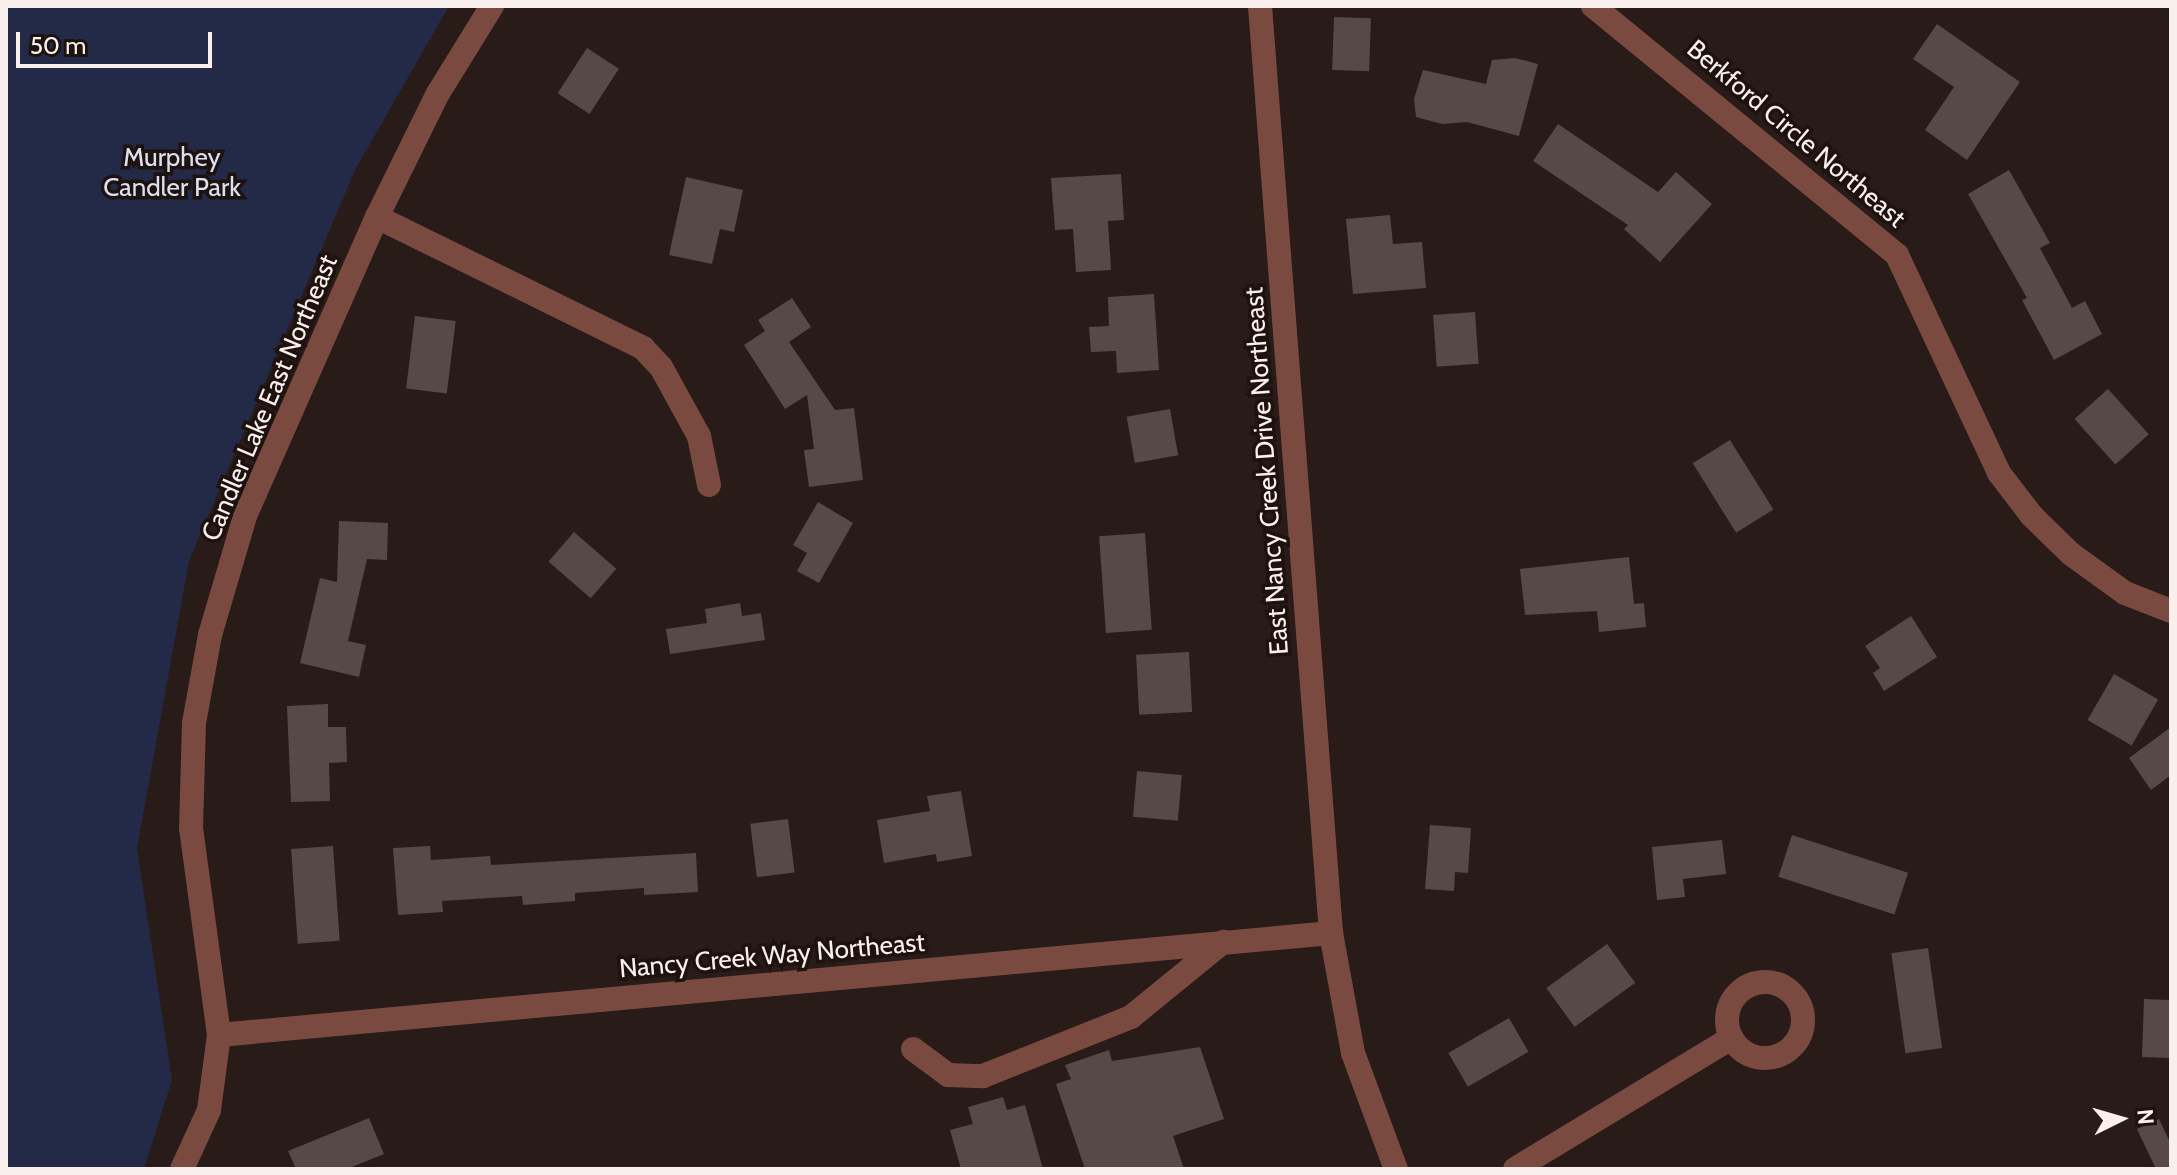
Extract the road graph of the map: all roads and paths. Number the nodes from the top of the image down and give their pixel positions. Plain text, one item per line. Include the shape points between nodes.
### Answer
1 (492, 6) edge
2 (1260, 6) edge
3 (1593, 6) edge
4 (377, 217) junction
5 (709, 485) dead end
6 (2168, 602) edge
7 (1331, 933) junction
8 (1223, 941) junction
9 (219, 1035) junction
10 (1731, 1038) dead end
11 (913, 1049) dead end
12 (182, 1169) edge
13 (1396, 1169) edge
14 (1515, 1169) edge

1 - 4 street, Candler Lake East Northeast via 437,95
2 - 7 street, East Nancy Creek Drive Northeast
3 - 6 street, Berkford Circle Northeast via 1897,255 1999,473 2071,554 2125,593
4 - 5 street via 643,348 661,367 699,436
4 - 9 street, Candler Lake East Northeast via 245,516 210,635 194,723 191,829
7 - 8 street, Nancy Creek Way Northeast
7 - 13 street, East Nancy Creek Drive Northeast via 1353,1053
8 - 9 street, Nancy Creek Way Northeast
8 - 11 street via 1131,1017 983,1076 948,1075
9 - 12 street, Candler Lake East Northeast via 209,1110
10 - 14 street

